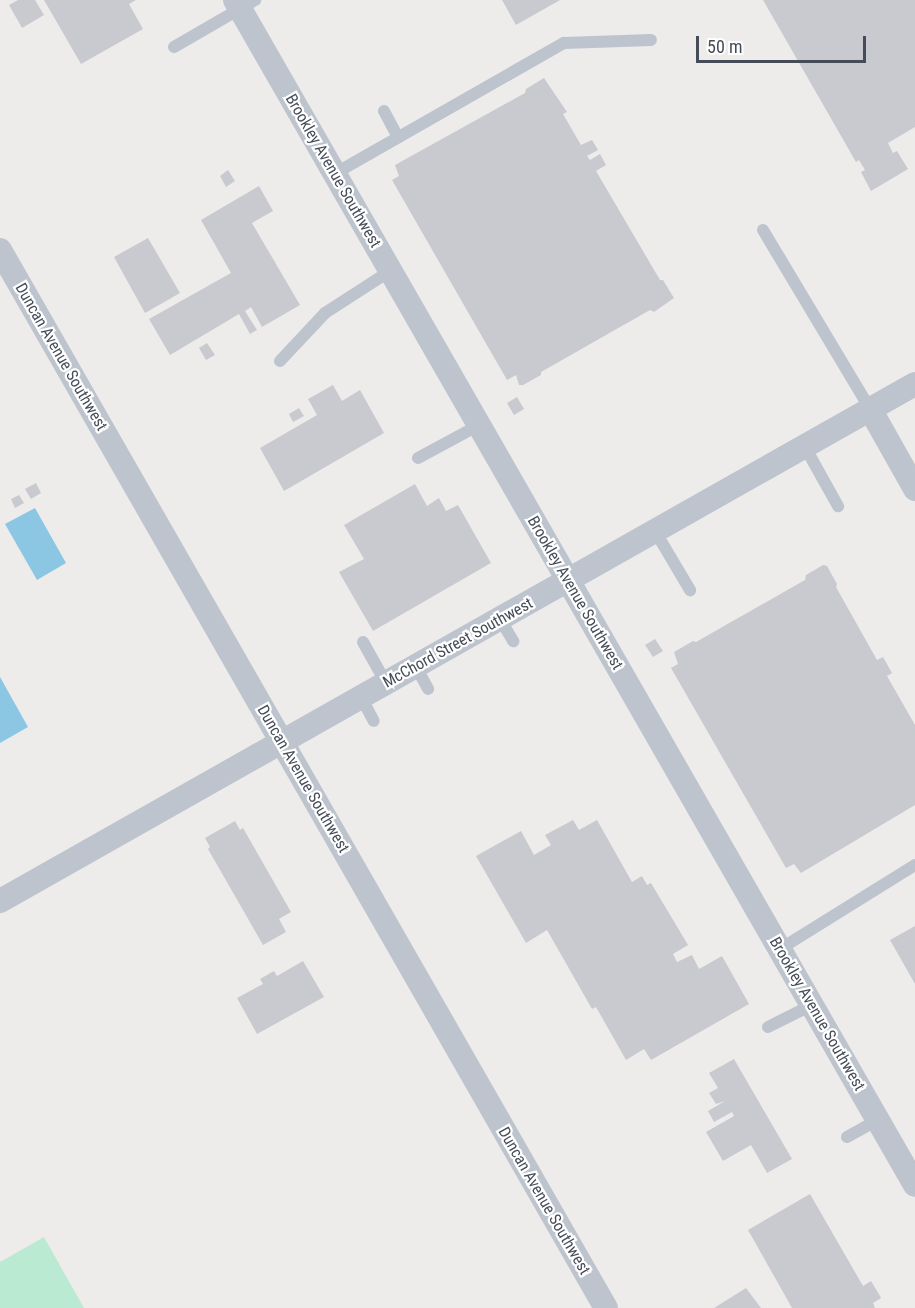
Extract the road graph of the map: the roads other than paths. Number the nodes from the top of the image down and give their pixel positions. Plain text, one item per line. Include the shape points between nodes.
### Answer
1 (243, 3) edge
2 (651, 40) dead end
3 (174, 47) dead end
4 (384, 111) dead end
5 (398, 137) junction
6 (334, 174) junction
7 (763, 230) dead end
8 (0, 250) edge
9 (390, 271) junction
10 (9, 286) edge
11 (280, 361) dead end
12 (915, 384) edge
13 (870, 409) junction
14 (479, 426) junction
15 (805, 447) junction
16 (418, 459) dead end
17 (915, 489) edge
18 (838, 506) dead end
19 (655, 531) junction
20 (568, 580) junction
21 (690, 590) dead end
22 (500, 619) junction
23 (513, 641) dead end
24 (363, 642) dead end
25 (416, 667) junction
26 (386, 683) junction
27 (428, 689) dead end
28 (361, 698) junction
29 (374, 721) dead end
30 (281, 741) junction
31 (915, 866) edge
32 (0, 901) edge
33 (780, 949) junction
34 (812, 1005) junction
35 (768, 1028) dead end
36 (878, 1120) junction
37 (847, 1137) dead end
38 (914, 1181) edge
39 (601, 1306) edge

1 - 3 lane
1 - 6 street, Brookley Avenue Southwest
2 - 5 lane via 564,44
4 - 5 lane
5 - 6 lane
6 - 9 street, Brookley Avenue Southwest
7 - 13 lane
8 - 10 street, Duncan Avenue Southwest
9 - 11 lane via 325,313
9 - 14 street, Brookley Avenue Southwest
10 - 30 street, Duncan Avenue Southwest
12 - 13 street, McChord Street Southwest
13 - 15 street, McChord Street Southwest
13 - 17 street
14 - 16 lane
14 - 20 street, Brookley Avenue Southwest
15 - 18 lane
15 - 19 street, McChord Street Southwest
19 - 20 street, McChord Street Southwest
19 - 21 lane
20 - 22 street, McChord Street Southwest
20 - 33 street, Brookley Avenue Southwest
22 - 23 lane
22 - 25 street, McChord Street Southwest
24 - 26 lane
25 - 26 street, McChord Street Southwest
25 - 27 lane
26 - 28 street, McChord Street Southwest
28 - 29 lane
28 - 30 street, McChord Street Southwest
30 - 32 street, McChord Street Southwest
30 - 39 street, Duncan Avenue Southwest
31 - 33 lane
33 - 34 street, Brookley Avenue Southwest
34 - 35 lane
34 - 36 street, Brookley Avenue Southwest
36 - 37 lane
36 - 38 street, Brookley Avenue Southwest

